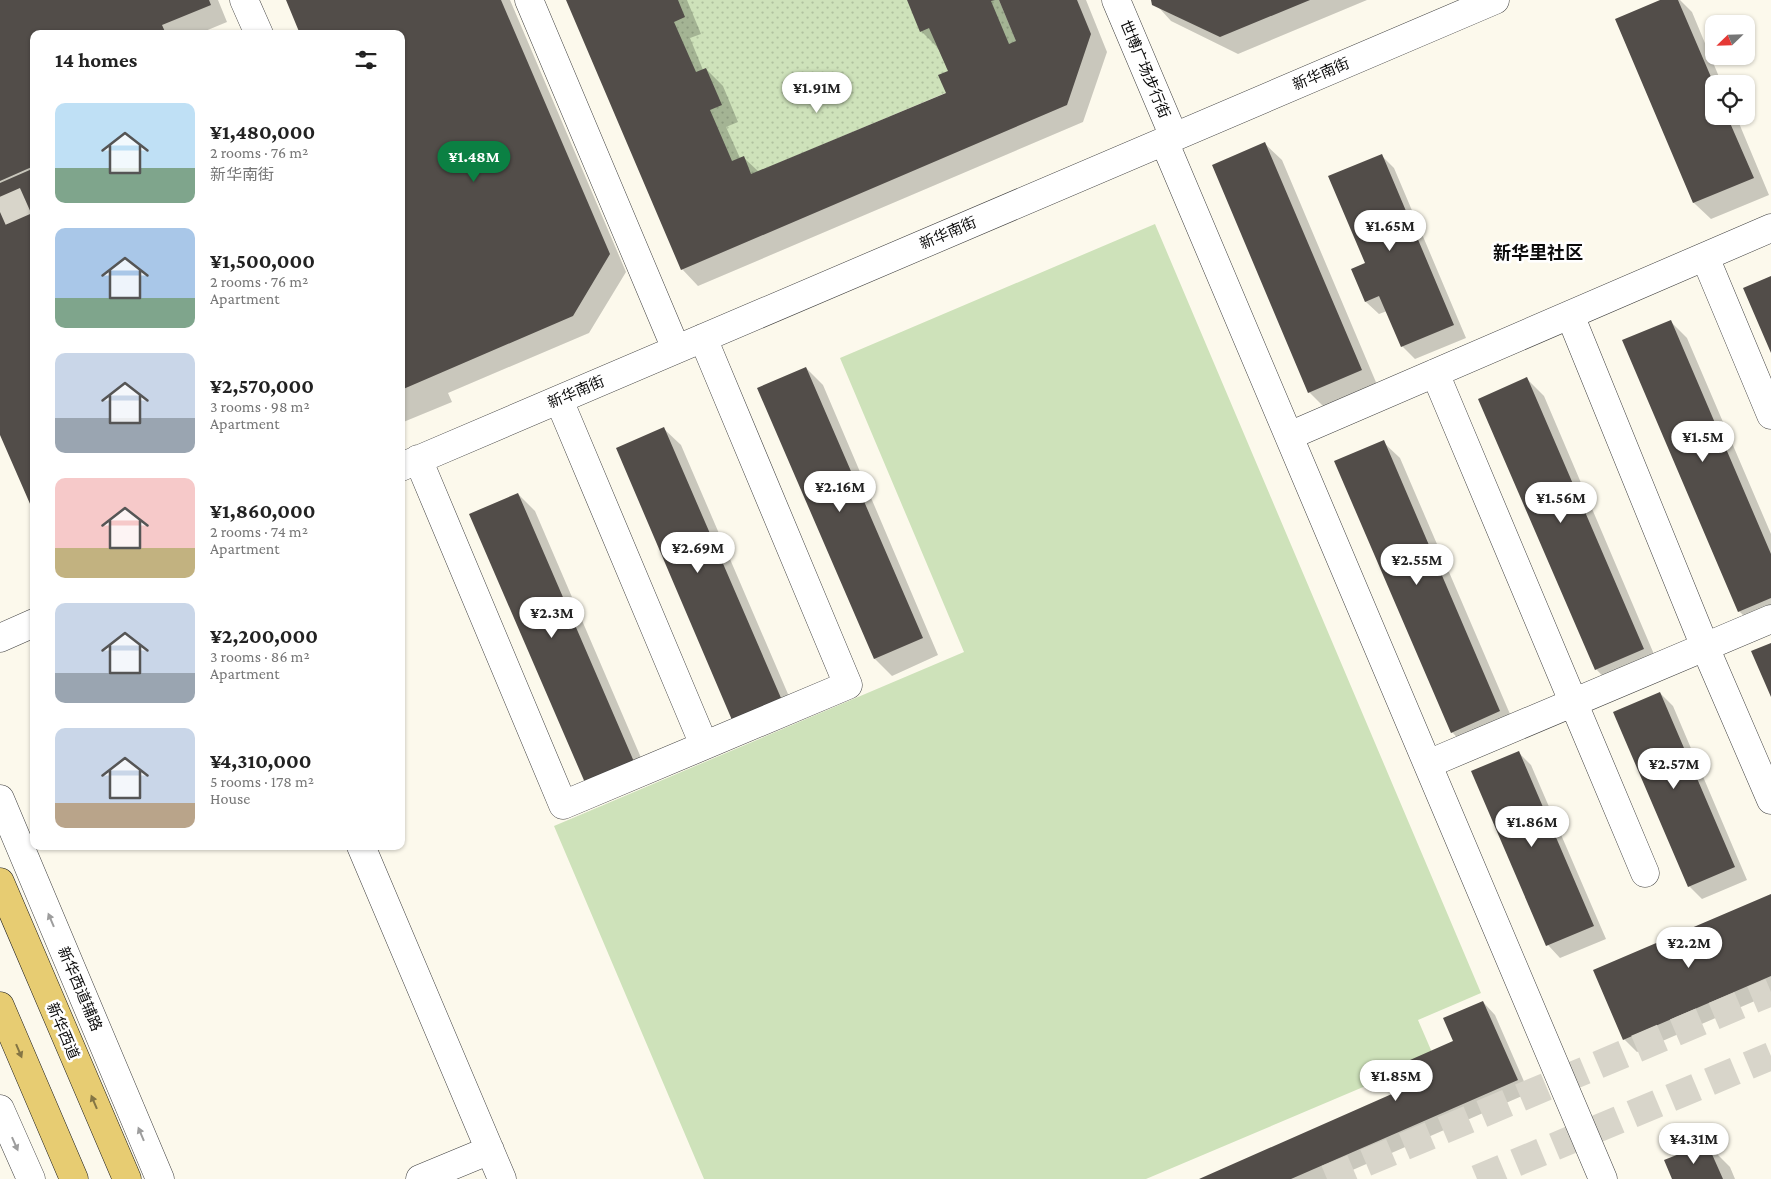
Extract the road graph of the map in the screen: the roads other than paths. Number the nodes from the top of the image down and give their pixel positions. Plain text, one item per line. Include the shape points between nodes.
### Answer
1 (244, 0) edge
2 (529, 0) edge
3 (1116, 0) edge
4 (1495, 0) edge
5 (256, 30) edge
6 (1169, 139) junction
7 (1771, 228) edge
8 (1706, 256) junction
9 (1570, 315) junction
10 (703, 338) junction
11 (676, 349) junction
12 (1435, 373) junction
13 (559, 400) junction
14 (1771, 415) edge
15 (1289, 436) junction
16 (410, 463) edge
17 (1771, 619) edge
18 (30, 625) edge
19 (0, 638) edge
20 (1706, 647) junction
21 (1574, 703) junction
22 (704, 746) junction
23 (1428, 764) junction
24 (0, 800) edge
25 (1771, 800) edge
26 (363, 850) edge
27 (1645, 873) dead end
28 (0, 882) edge
29 (0, 1006) edge
30 (0, 1109) edge
31 (490, 1150) junction
32 (31, 1179) edge
33 (74, 1179) edge
34 (127, 1179) edge
35 (160, 1179) edge
36 (420, 1179) edge
37 (502, 1179) edge
38 (1602, 1179) edge

1 - 5 street
2 - 11 street
3 - 6 street, 世博广场步行街
4 - 6 street, 新华南街
6 - 10 street, 新华南街
6 - 15 street, 世博广场步行街
7 - 8 street
8 - 9 street
8 - 14 street
9 - 12 street
9 - 20 street
10 - 11 street, 新华南街
10 - 22 street via 848,685
11 - 13 street, 新华南街
12 - 15 street
12 - 21 street
13 - 16 street, 新华南街
13 - 22 street
15 - 23 street, 世博广场步行街
16 - 22 street via 563,805
17 - 20 street
18 - 19 street
20 - 21 street
20 - 25 street
21 - 23 street
21 - 27 street
23 - 38 street, 世博广场步行街
35 -> 24 street, 新华西道辅路
26 - 31 street
34 -> 28 main road, 新华西道
29 -> 33 main road
30 -> 32 street
31 - 36 street
31 - 37 street

